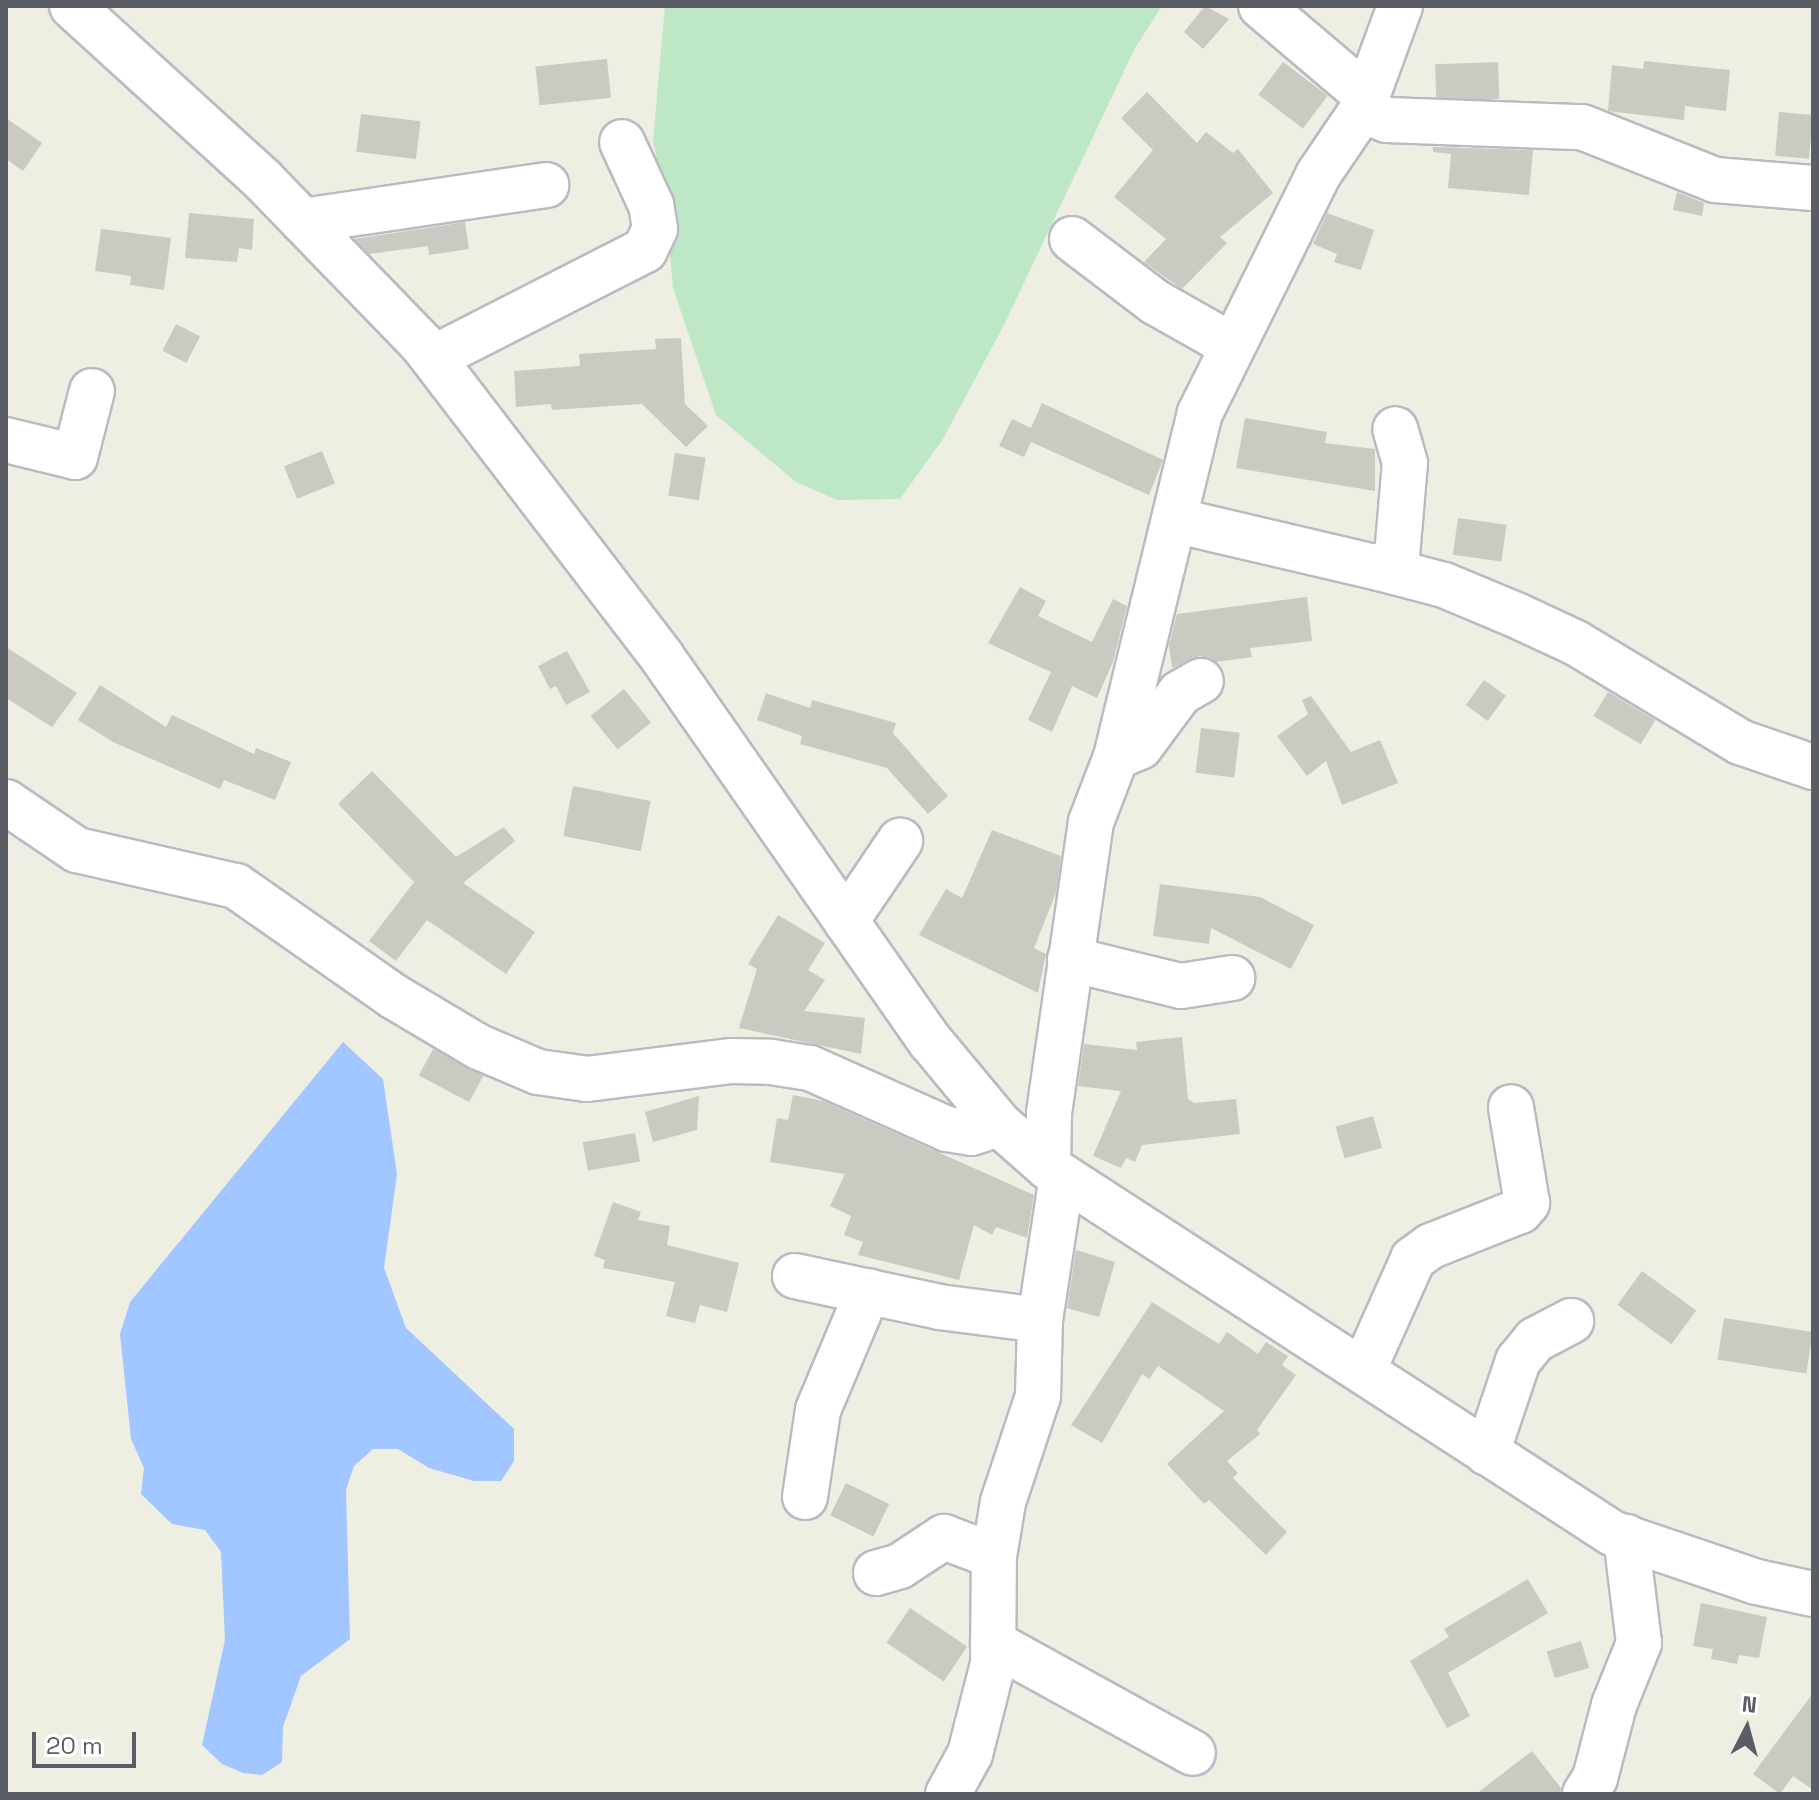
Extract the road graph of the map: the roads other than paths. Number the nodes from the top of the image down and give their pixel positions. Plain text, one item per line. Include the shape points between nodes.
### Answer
1 (72, 6) edge
2 (1261, 6) edge
3 (1400, 6) edge
4 (1364, 103) junction
5 (622, 142) dead end
6 (546, 185) dead end
7 (1813, 188) edge
8 (303, 221) junction
9 (1072, 239) dead end
10 (1231, 345) junction
11 (433, 358) junction
12 (92, 391) dead end
13 (1395, 429) dead end
14 (6, 440) edge
15 (1174, 520) junction
16 (1379, 568) junction
17 (1201, 681) dead end
18 (1116, 757) junction
19 (1813, 767) edge
20 (6, 802) edge
21 (900, 841) dead end
22 (846, 921) junction
23 (1070, 959) junction
24 (1232, 978) dead end
25 (1511, 1107) dead end
26 (999, 1124) junction
27 (1055, 1172) junction
28 (795, 1276) dead end
29 (868, 1291) junction
30 (1040, 1320) junction
31 (1571, 1321) dead end
32 (1363, 1371) junction
33 (1487, 1453) junction
34 (805, 1497) dead end
35 (1626, 1537) junction
36 (994, 1556) junction
37 (876, 1573) dead end
38 (1813, 1594) edge
39 (993, 1643) junction
40 (1622, 1686) junction
41 (1193, 1753) dead end
42 (948, 1794) edge
43 (1585, 1794) edge
44 (1607, 1794) edge

1 - 8 street
2 - 4 street
3 - 4 street
4 - 7 street via 1387,120 1582,127 1715,180
4 - 10 street via 1318,175
5 - 11 street via 651,205 655,229 645,250
6 - 8 street
8 - 11 street
9 - 10 street via 1155,302
10 - 15 street via 1200,413
11 - 22 street via 662,657
12 - 14 street via 75,457
13 - 16 street via 1405,463 1397,556
15 - 16 street
15 - 18 street
16 - 19 street via 1444,585 1553,632 1740,742
17 - 18 street via 1180,693 1140,747
18 - 23 street via 1091,822
20 - 26 street via 77,850 236,886 393,996 479,1047 538,1072 587,1079 732,1061 771,1062 810,1068 947,1129 971,1133
21 - 22 street
22 - 26 street via 931,1042
23 - 24 street via 1181,986
23 - 27 street via 1049,1113
25 - 32 street via 1527,1203 1520,1211 1431,1246 1413,1259
26 - 27 street
27 - 30 street
27 - 32 street
28 - 29 street
29 - 30 street
29 - 34 street via 818,1410
30 - 36 street via 1038,1396 1003,1502
31 - 33 street via 1535,1340 1518,1361
32 - 33 street
33 - 35 street
35 - 38 street via 1757,1582
35 - 40 street via 1639,1643
36 - 37 street via 944,1537 900,1566
36 - 39 street
39 - 41 street
39 - 42 street via 993,1664 970,1754
40 - 43 street via 1595,1778
40 - 44 street via 1633,1744

